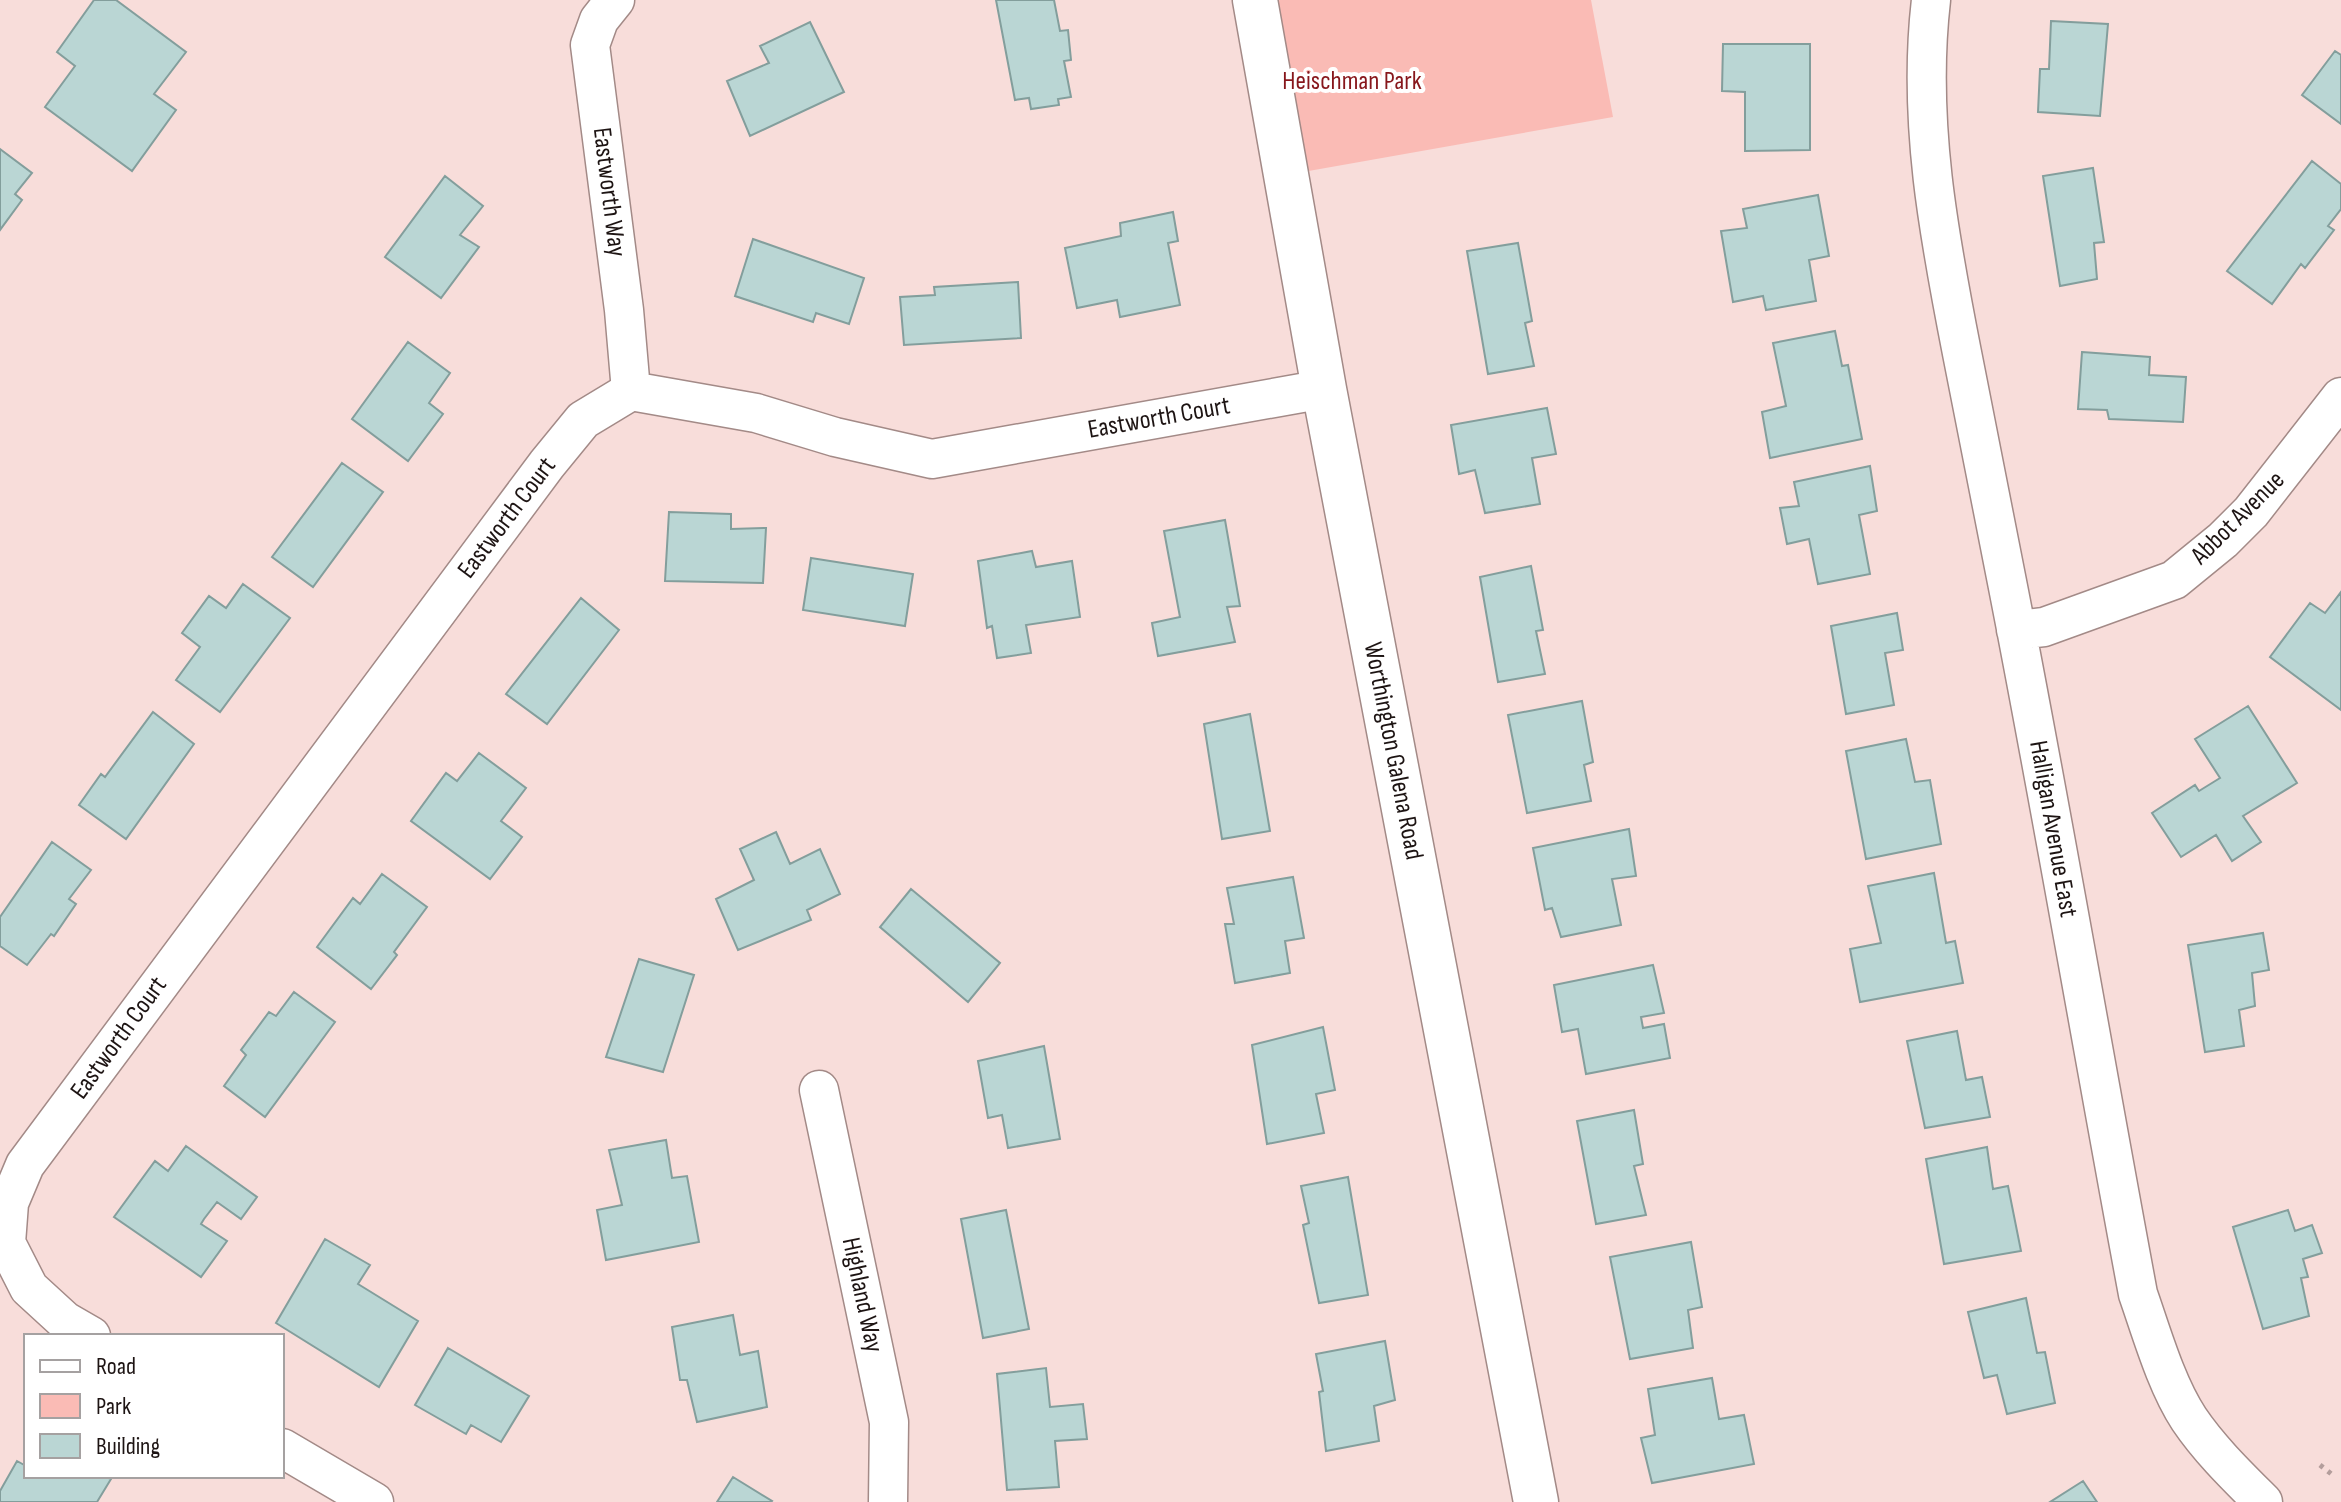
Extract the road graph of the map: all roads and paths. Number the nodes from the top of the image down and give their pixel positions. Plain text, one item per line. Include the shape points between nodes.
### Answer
1 (615, 0) edge
2 (1255, 0) edge
3 (1931, 0) edge
4 (1324, 389) junction
5 (631, 391) junction
6 (2341, 397) edge
7 (2016, 630) junction
8 (819, 1090) dead end
9 (88, 1334) edge
10 (284, 1449) edge
11 (2320, 1465) dead end
12 (2334, 1476) dead end
13 (374, 1502) edge
14 (888, 1502) edge
15 (1536, 1502) edge
16 (2263, 1502) edge

1 - 5 street, Eastworth Way via 599,20 590,45
2 - 4 street, Worthington Galena Road
3 - 7 street, Halligan Avenue East via 1927,121 1933,192
4 - 5 street, Eastworth Court via 932,459 756,413
4 - 15 street, Worthington Galena Road
5 - 9 street, Eastworth Court via 583,420 547,464 25,1165 9,1203 6,1243 29,1288
6 - 7 street, Abbot Avenue via 2251,512 2174,580 2044,627
7 - 16 street, Halligan Avenue East via 2138,1294 2159,1357 2188,1418
8 - 14 street, Highland Way via 889,1422
10 - 13 street
11 - 12 path

